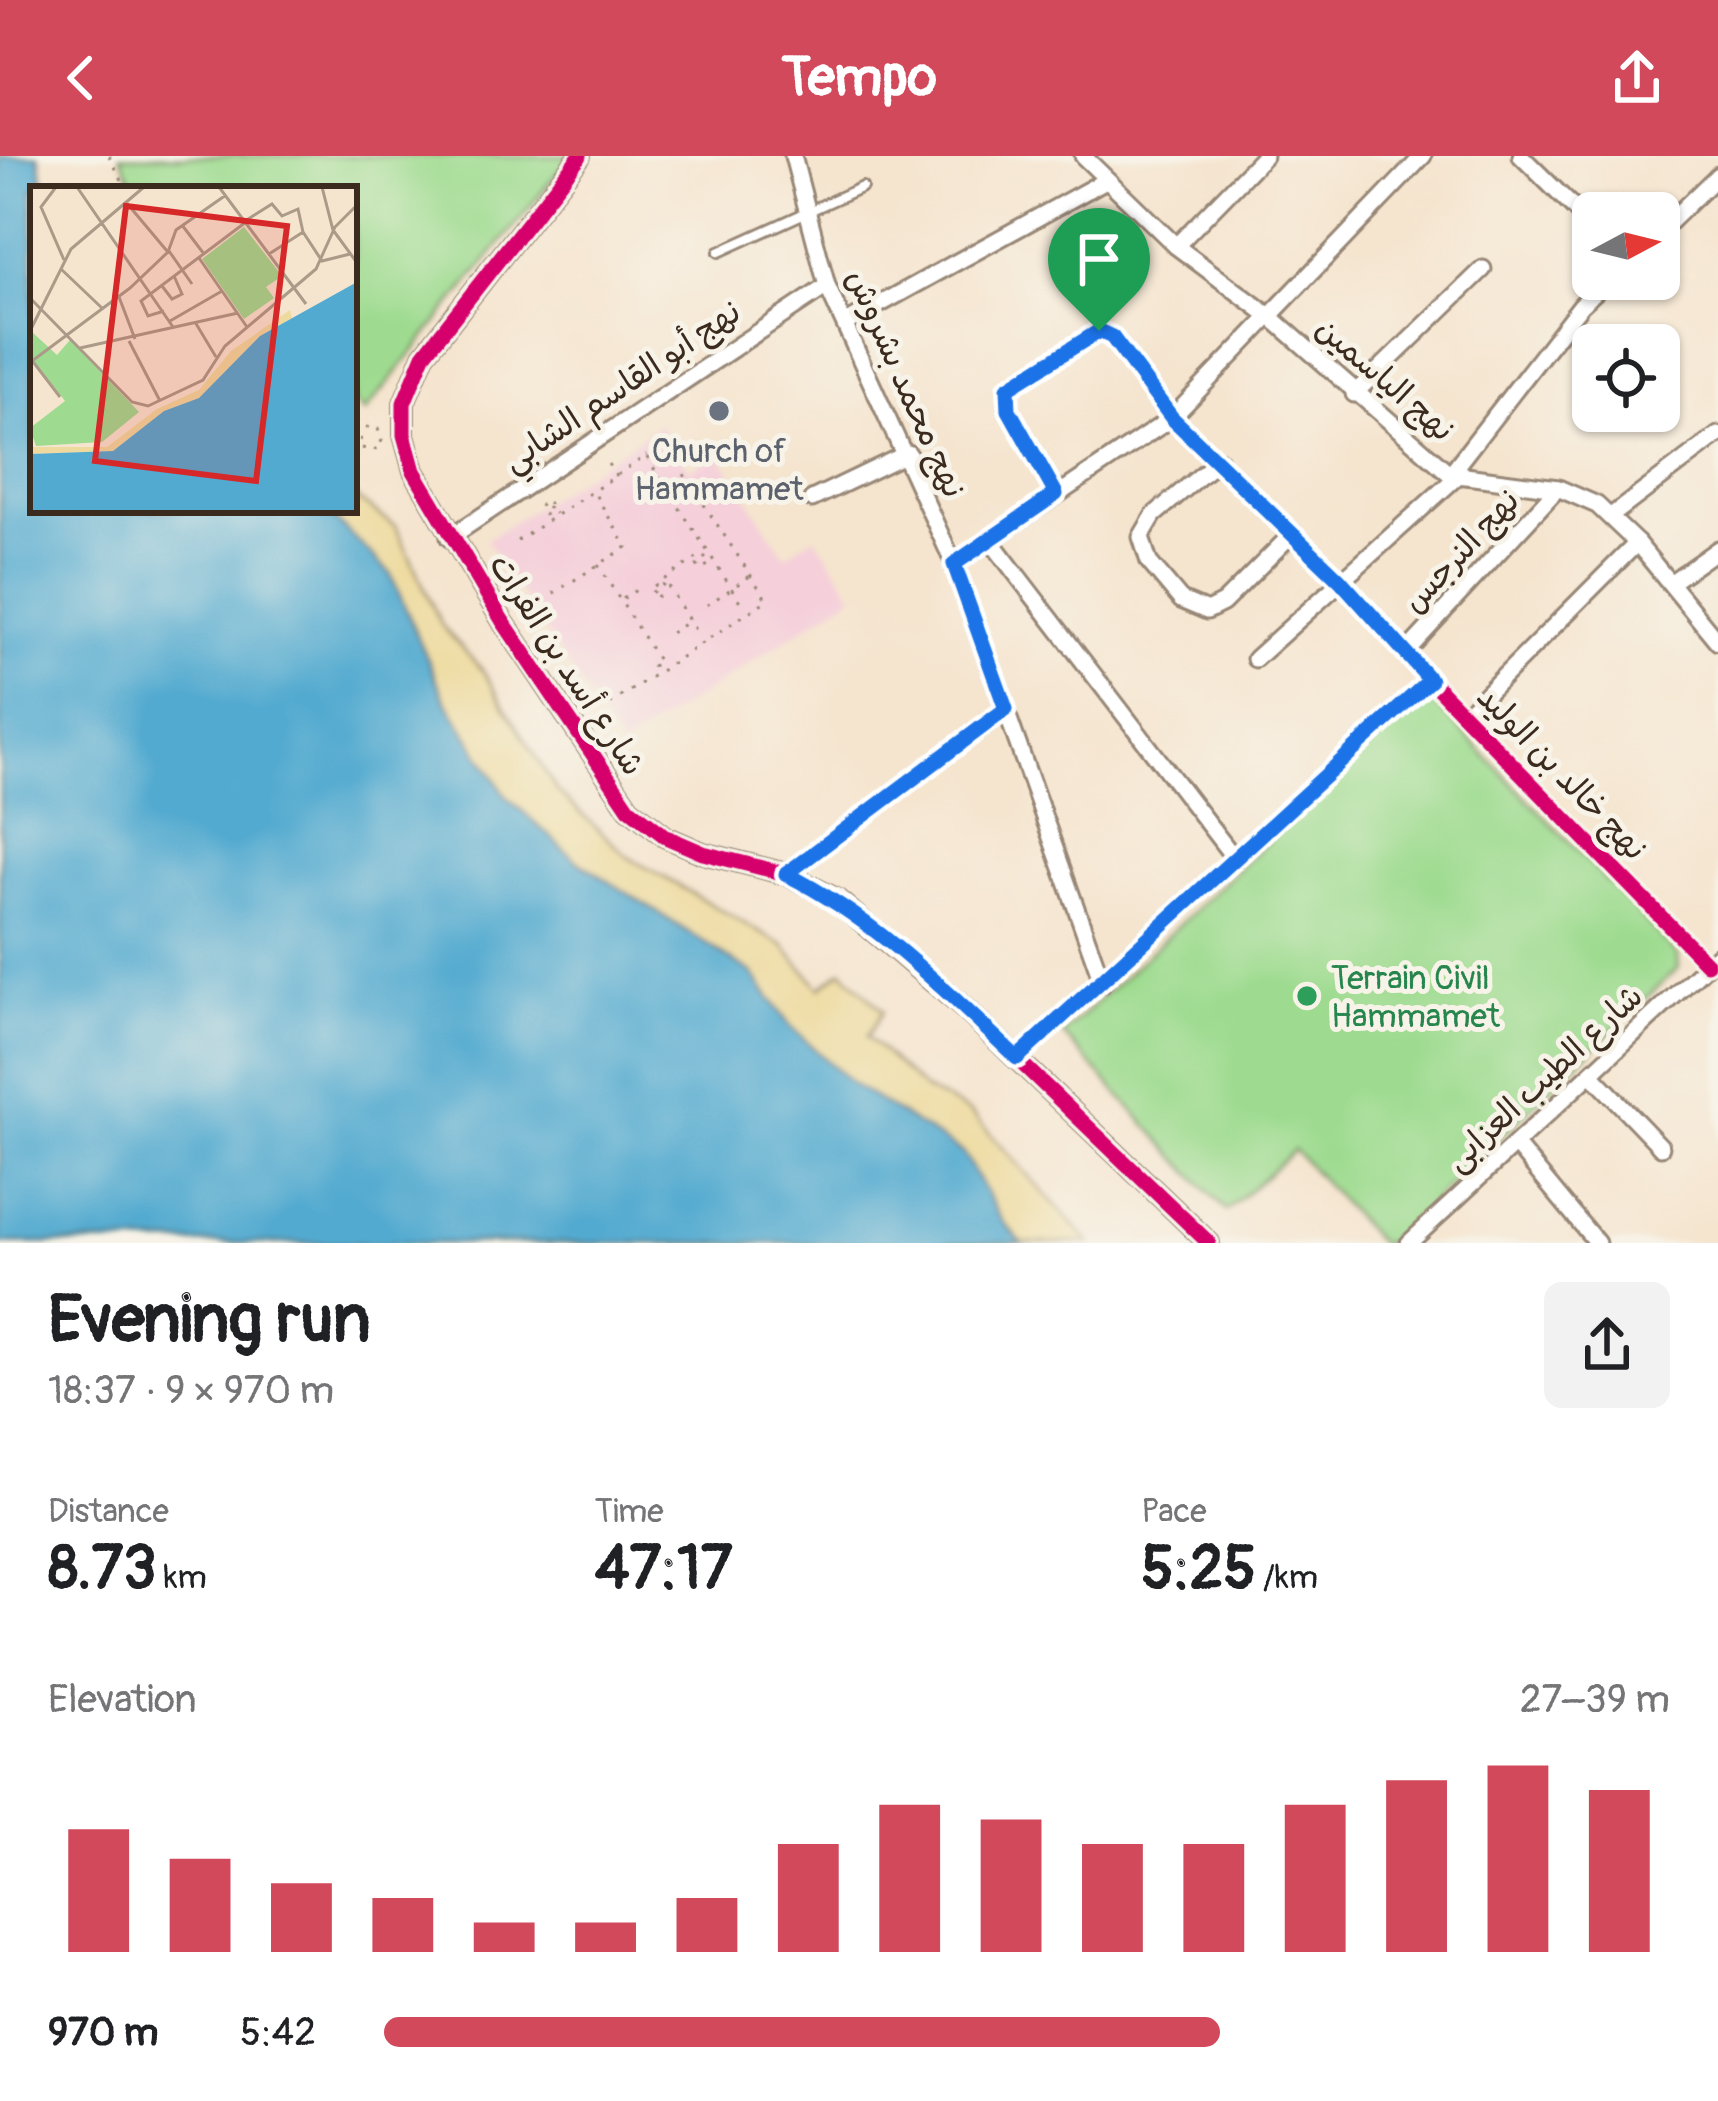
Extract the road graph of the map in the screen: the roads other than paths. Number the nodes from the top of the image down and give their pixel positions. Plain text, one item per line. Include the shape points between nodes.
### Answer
1 (580, 156) edge
2 (793, 156) edge
3 (1084, 156) edge
4 (1264, 156) edge
5 (1423, 156) edge
6 (1521, 156) edge
7 (1718, 175) edge
8 (1106, 180) junction
9 (862, 187) dead end
10 (1572, 206) edge
11 (807, 208) junction
12 (1680, 212) edge
13 (1176, 246) junction
14 (719, 252) dead end
15 (1483, 269) dead end
16 (827, 286) junction
17 (1585, 300) edge
18 (1272, 318) junction
19 (846, 323) junction
20 (1354, 394) junction
21 (1172, 418) junction
22 (1718, 435) edge
23 (908, 453) junction
24 (1219, 460) junction
25 (1456, 474) junction
26 (1558, 488) junction
27 (1056, 494) junction
28 (812, 499) dead end
29 (1611, 516) junction
30 (1293, 533) junction
31 (449, 538) junction
32 (990, 540) junction
33 (1637, 543) junction
34 (1718, 549) edge
35 (954, 564) junction
36 (1340, 580) junction
37 (1670, 583) junction
38 (1718, 642) edge
39 (1406, 652) junction
40 (1255, 659) dead end
41 (1430, 680) junction
42 (1006, 709) junction
43 (1466, 714) junction
44 (1235, 859) junction
45 (786, 874) junction
46 (1714, 960) edge
47 (1102, 984) junction
48 (1017, 1058) junction
49 (1592, 1074) junction
50 (1514, 1144) junction
51 (1661, 1147) dead end
52 (1209, 1243) edge
53 (1408, 1243) edge
54 (1597, 1243) edge

1 - 31 street, شارع أسد بن الفرات via 410,381 407,453
2 - 11 street, نهج محمد بشروش
3 - 8 street, نهج الياسمين
4 - 13 street
5 - 18 street
6 - 10 street
7 - 12 street
8 - 13 street, نهج الياسمين
8 - 19 street
9 - 11 lane
11 - 14 lane
11 - 16 street, نهج محمد بشروش
13 - 18 street, نهج الياسمين
15 - 20 street
16 - 19 street, نهج محمد بشروش
16 - 31 street, نهج أبو القاسم الشابي
17 - 25 street
18 - 20 street, نهج الياسمين
18 - 21 street
19 - 23 street, نهج محمد بشروش
20 - 25 street, نهج الياسمين
21 - 24 street, نهج خالد بن الوليد
21 - 27 street
21 - 27 street, نهج خالد بن الوليد via 1112,337 1099,331 1012,381 1009,410
22 - 29 street
23 - 28 street
23 - 35 street, نهج محمد بشروش
24 - 30 street, نهج خالد بن الوليد
24 - 30 street via 1154,515 1141,537 1149,562 1181,600 1216,608
25 - 26 street, نهج الياسمين
25 - 36 street
26 - 29 street, نهج الياسمين
26 - 39 street, نهج النرجس
27 - 32 street
29 - 33 street, نهج الياسمين
30 - 36 street, نهج خالد بن الوليد
31 - 45 street, شارع أسد بن الفرات via 629,808 703,853
32 - 35 street
32 - 44 street
33 - 37 street, نهج الياسمين
33 - 43 street
34 - 37 street
35 - 42 street, نهج محمد بشروش
36 - 39 street, نهج خالد بن الوليد
36 - 40 street
37 - 38 street, نهج الياسمين
39 - 41 street, نهج خالد بن الوليد
41 - 43 street, نهج خالد بن الوليد
41 - 44 street
42 - 45 street
42 - 47 street, نهج محمد بشروش
43 - 46 street, نهج خالد بن الوليد
44 - 47 street
45 - 48 street, شارع أسد بن الفرات via 874,927
46 - 49 street, شارع الطيب العزابى
47 - 48 street
48 - 52 street, شارع أسد بن الفرات
49 - 50 street, شارع الطيب العزابى
49 - 51 street
50 - 53 street, شارع الطيب العزابى
50 - 54 street

